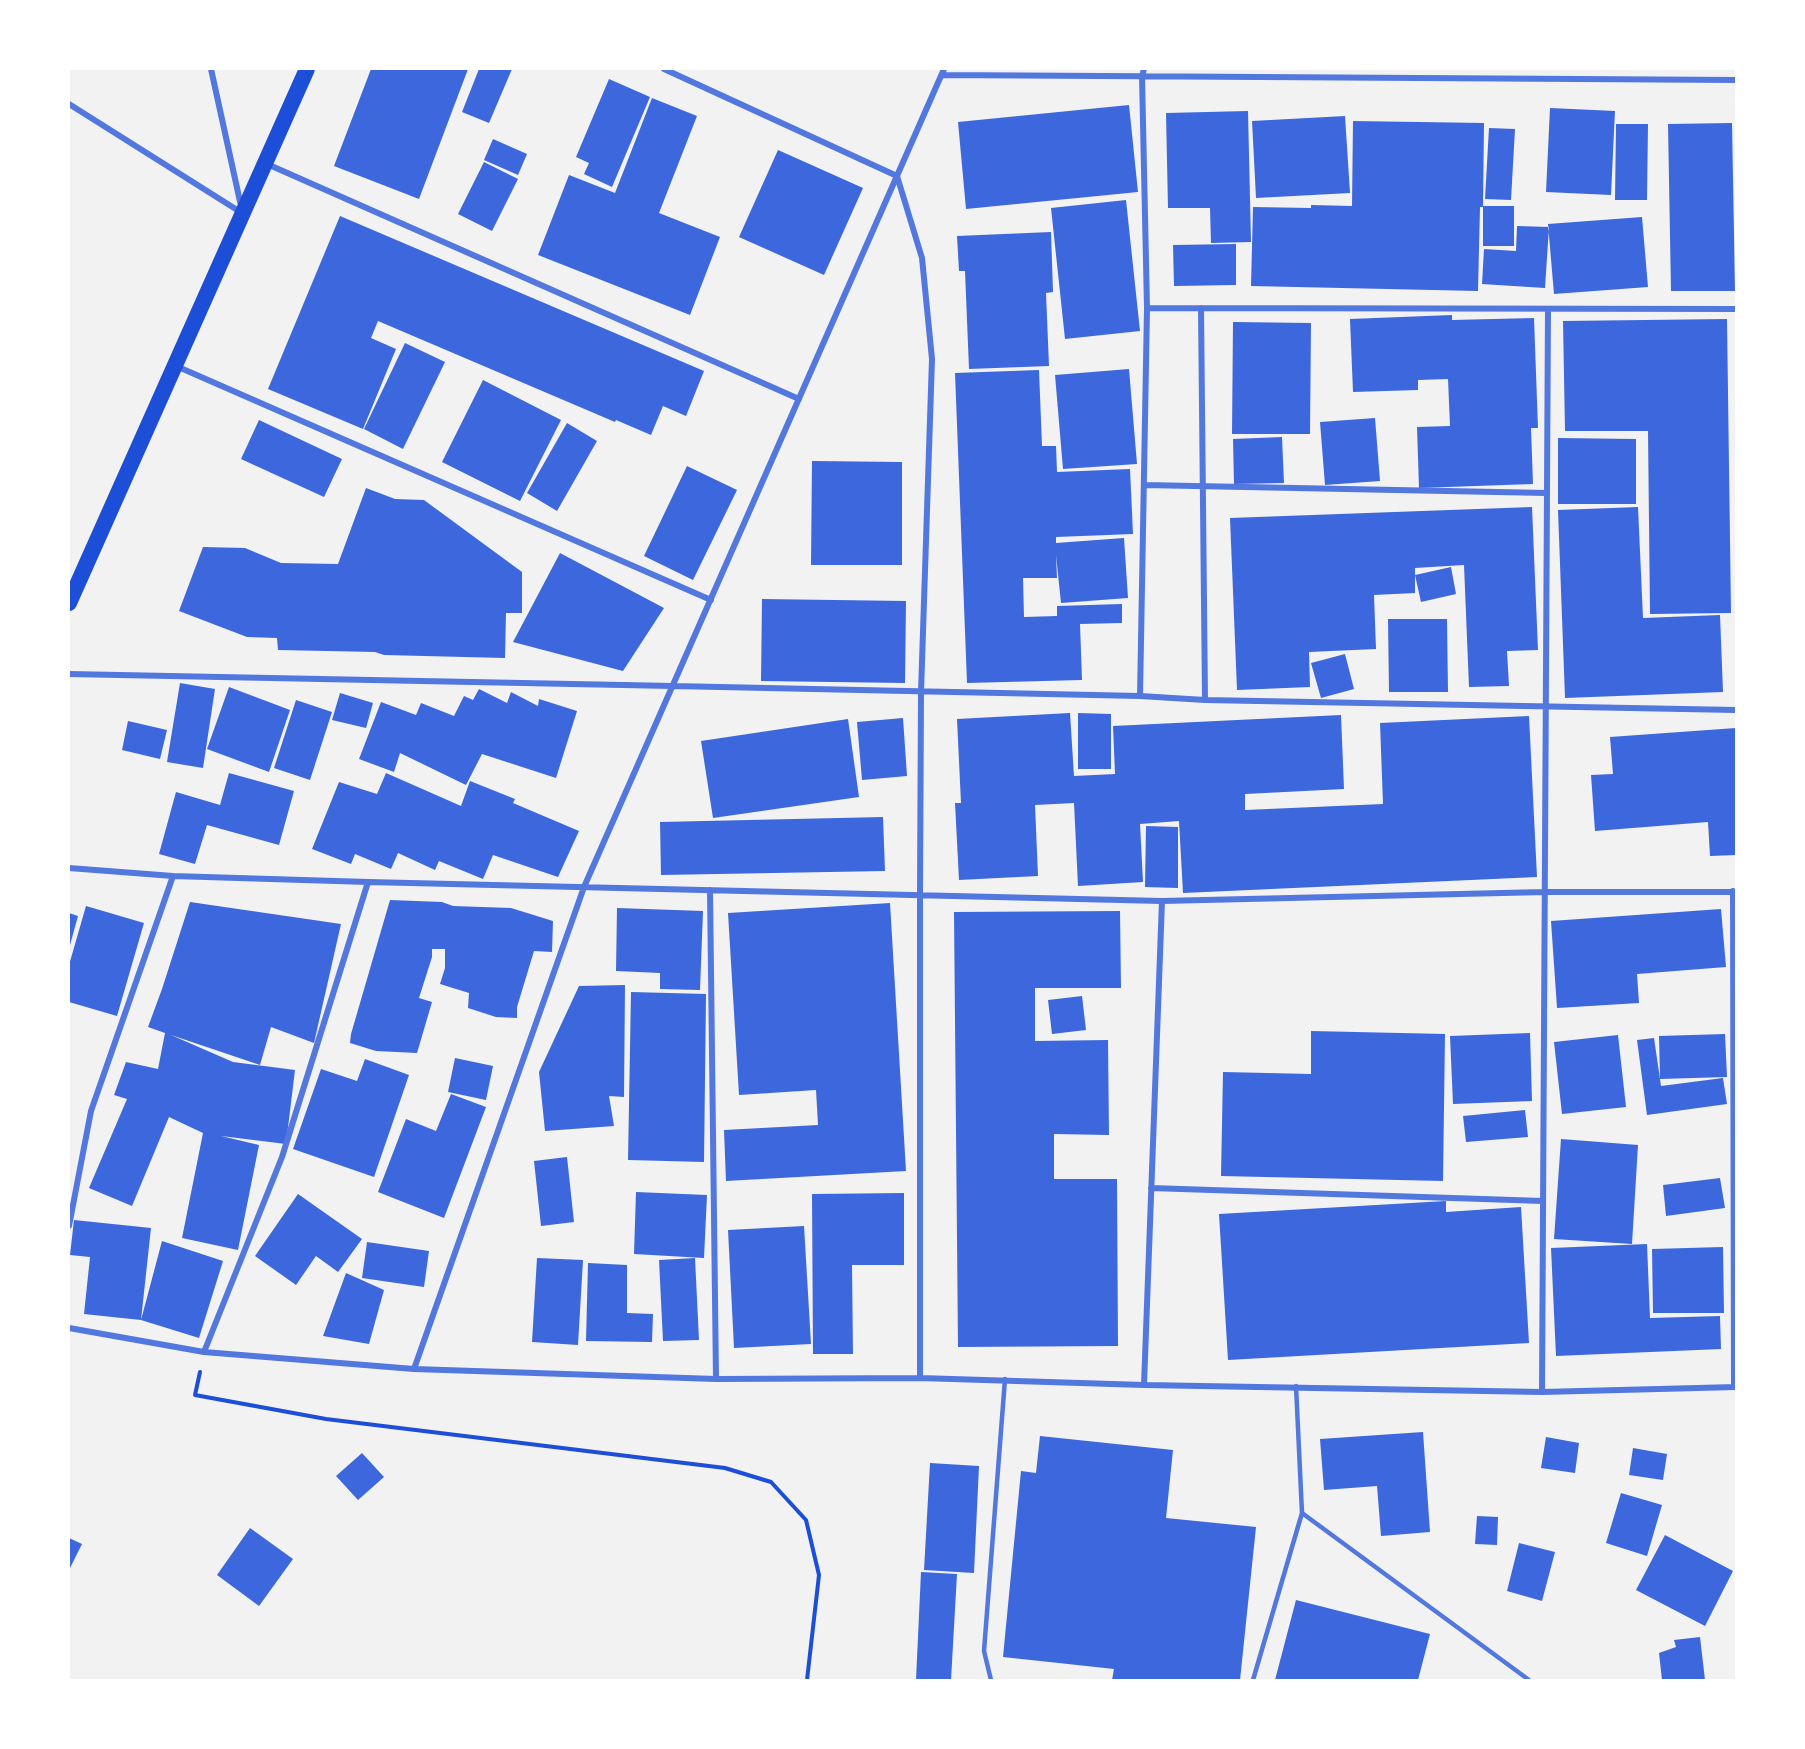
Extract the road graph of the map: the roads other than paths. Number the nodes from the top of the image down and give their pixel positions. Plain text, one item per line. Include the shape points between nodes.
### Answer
1 (211, 69) edge
2 (307, 69) edge
3 (664, 69) edge
4 (1139, 69) edge
5 (1144, 69) edge
6 (1350, 69) edge
7 (943, 72) edge
8 (1142, 76) junction
9 (1347, 78) junction
10 (1736, 80) edge
11 (69, 104) edge
12 (265, 163) junction
13 (897, 176) junction
14 (243, 214) junction
15 (1147, 308) junction
16 (1201, 308) junction
17 (1548, 309) junction
18 (1736, 309) edge
19 (175, 365) junction
20 (799, 399) junction
21 (1144, 485) junction
22 (1203, 486) junction
23 (1547, 493) junction
24 (711, 600) junction
25 (69, 603) edge
26 (69, 674) edge
27 (673, 686) junction
28 (921, 692) junction
29 (1140, 696) junction
30 (1205, 700) junction
31 (1545, 705) junction
32 (1736, 710) edge
33 (69, 868) edge
34 (173, 876) junction
35 (368, 882) junction
36 (584, 887) junction
37 (710, 890) junction
38 (1545, 892) junction
39 (1735, 892) edge
40 (920, 894) junction
41 (1162, 901) junction
42 (1151, 1188) junction
43 (1543, 1202) junction
44 (69, 1226) edge
45 (69, 1328) edge
46 (204, 1352) junction
47 (414, 1369) junction
48 (920, 1378) junction
49 (716, 1379) junction
50 (1005, 1379) junction
51 (1144, 1385) junction
52 (1296, 1386) junction
53 (1735, 1387) edge
54 (1542, 1392) junction
55 (1302, 1513) junction
56 (991, 1680) edge
57 (1253, 1680) edge
58 (1529, 1680) edge

1 - 14 street
2 - 12 highway
3 - 13 street
4 - 8 street
5 - 8 street
6 - 9 street
7 - 8 street
7 - 13 street
8 - 9 street
8 - 15 street
9 - 10 street
11 - 14 street
12 - 14 highway
12 - 20 street
13 - 20 street
13 - 28 street via 922,258 932,359
14 - 19 highway
15 - 16 street
15 - 21 street
16 - 17 street
16 - 22 street
17 - 18 street
17 - 23 street
19 - 24 street
19 - 25 highway
20 - 24 street
21 - 22 street
21 - 29 street
22 - 23 street
22 - 30 street
23 - 31 street
24 - 27 street
26 - 27 street
27 - 28 street
27 - 36 street
28 - 29 street
28 - 40 street
29 - 30 street
30 - 31 street
31 - 32 street
31 - 38 street
33 - 34 street
34 - 35 street
34 - 44 street via 91,1112
35 - 36 street
35 - 46 street via 282,1157
36 - 37 street
36 - 47 street
37 - 40 street
37 - 49 street
38 - 39 street
38 - 41 street
38 - 43 street
39 - 53 street
40 - 41 street
40 - 48 street
41 - 42 street
42 - 43 street
42 - 51 street
43 - 54 street
45 - 46 street
46 - 47 street
47 - 49 street
48 - 49 street
48 - 50 street
50 - 51 street
50 - 56 lane via 984,1651
51 - 52 street
52 - 54 street
52 - 55 lane
53 - 54 street
55 - 57 lane
55 - 58 lane

